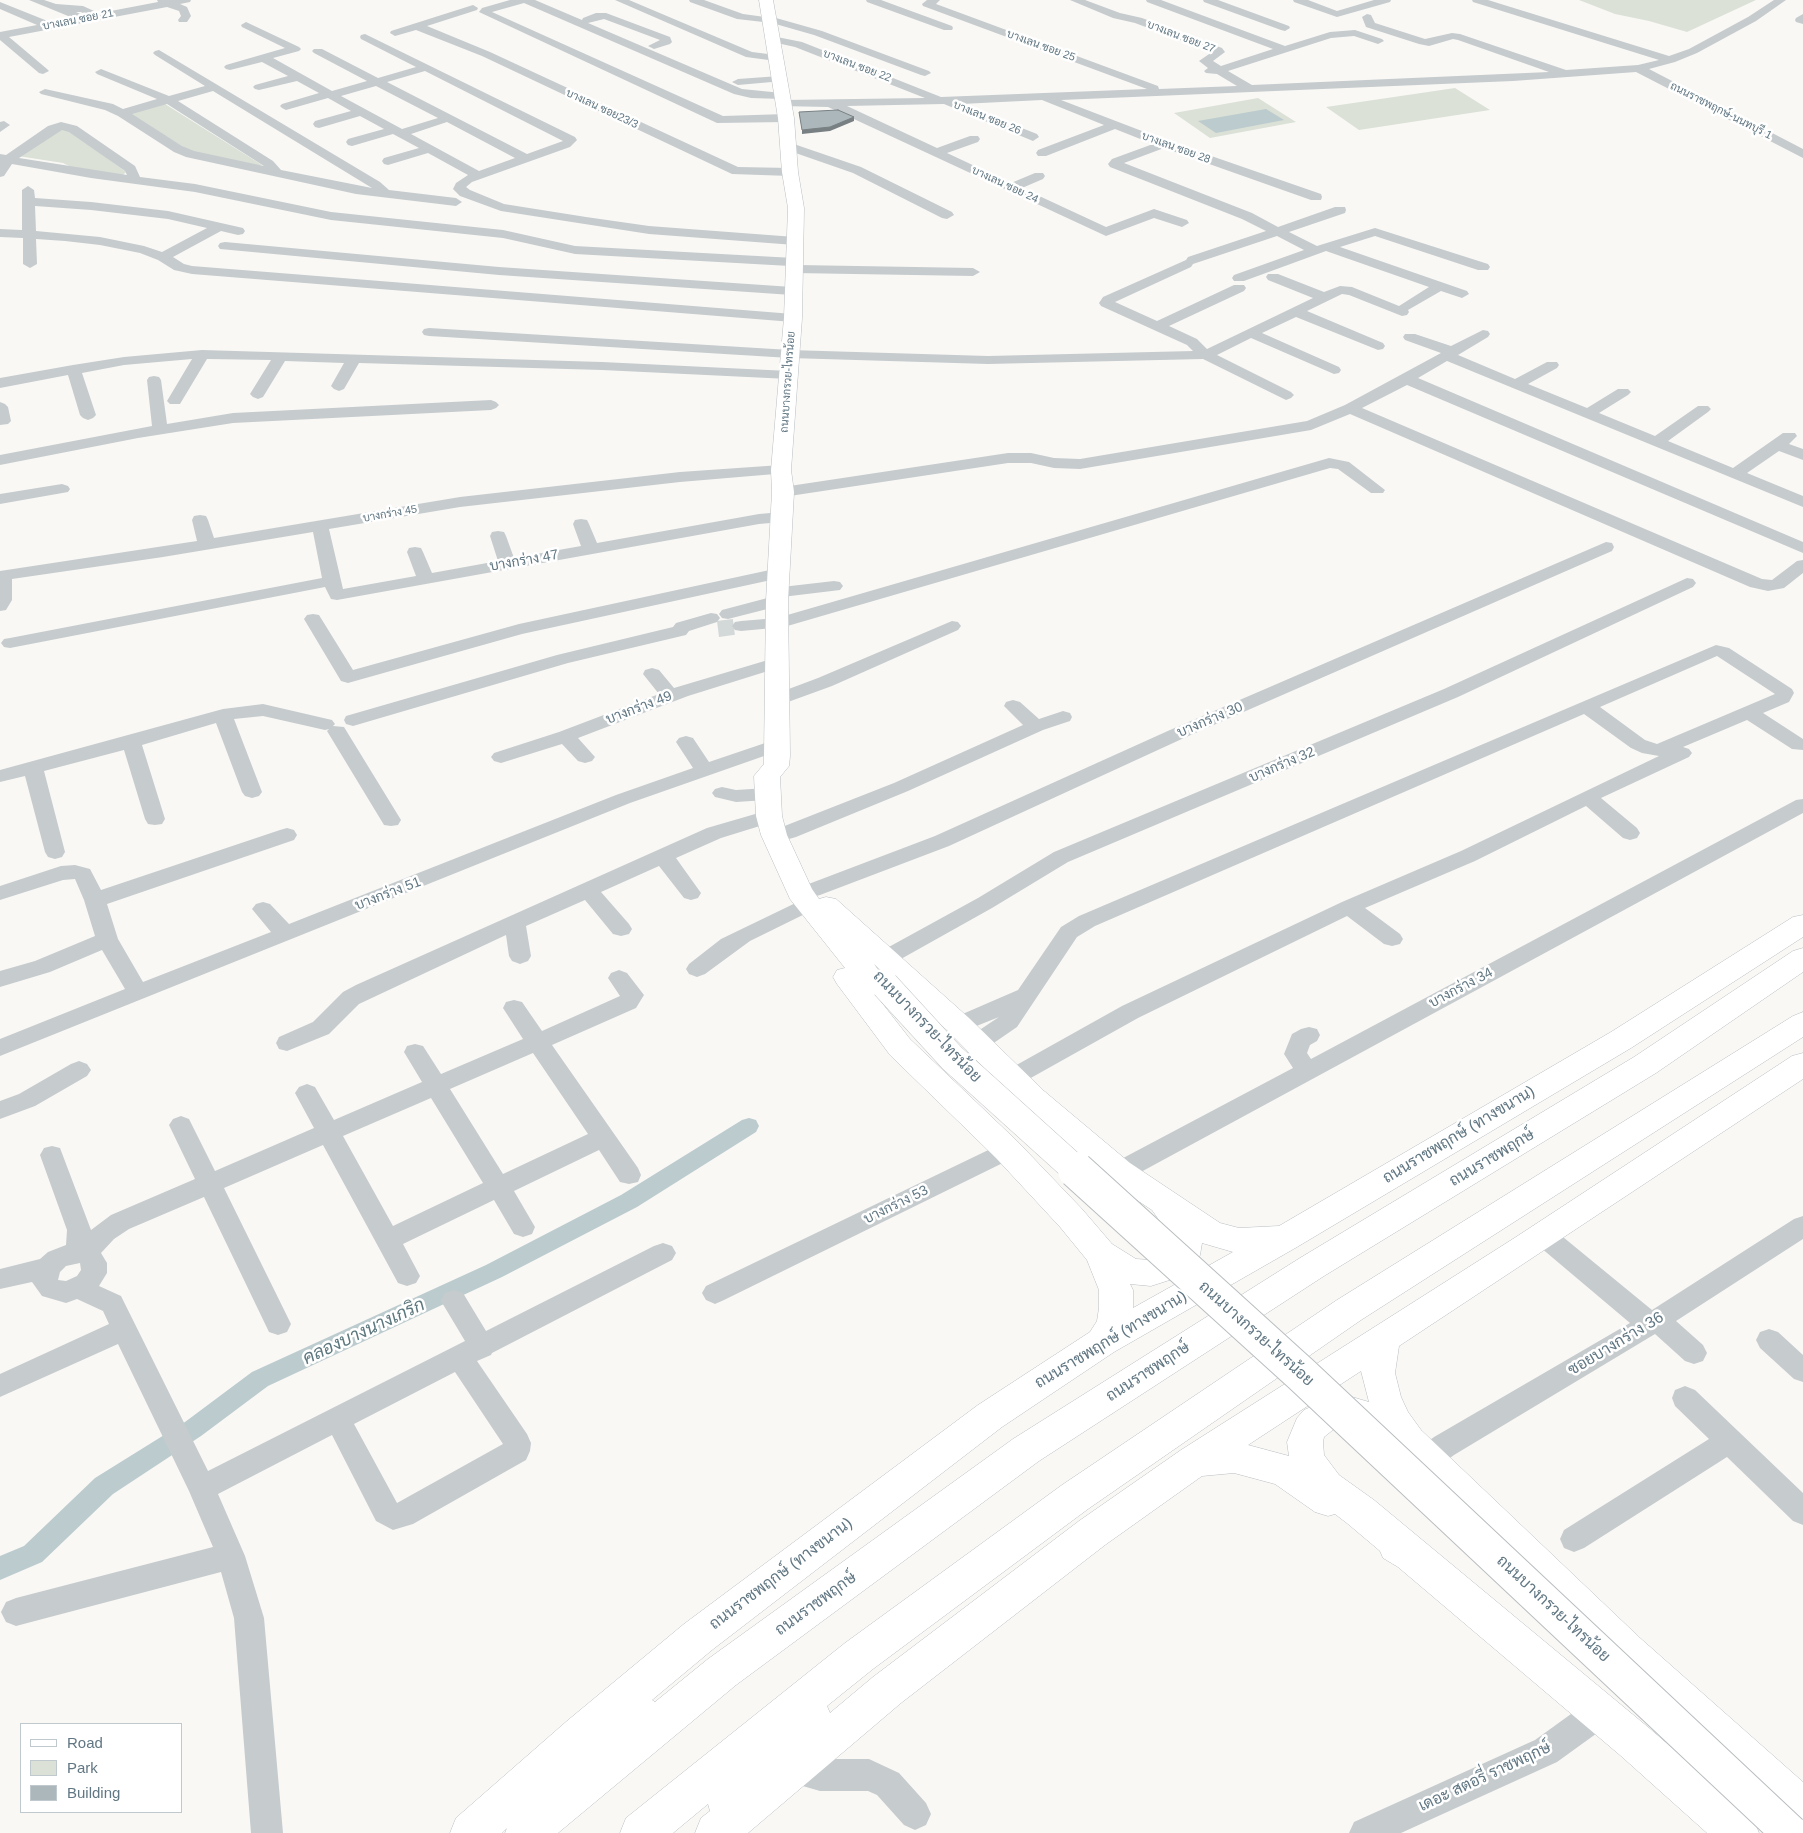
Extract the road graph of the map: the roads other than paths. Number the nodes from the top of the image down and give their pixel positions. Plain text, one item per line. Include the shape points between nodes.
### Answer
1 (34, 0) edge
2 (85, 0) edge
3 (186, 0) edge
4 (522, 0) edge
5 (526, 0) edge
6 (620, 0) edge
7 (694, 0) edge
8 (766, 0) edge
9 (871, 0) edge
10 (935, 0) edge
11 (1075, 0) edge
12 (1151, 0) edge
13 (1208, 0) edge
14 (1298, 0) edge
15 (1386, 0) edge
16 (1477, 0) edge
17 (1782, 0) edge
18 (165, 2) edge
19 (0, 5) edge
20 (55, 8) junction
21 (473, 8) dead end
22 (127, 11) junction
23 (99, 16) junction
24 (1367, 17) dead end
25 (1803, 17) edge
26 (84, 19) junction
27 (184, 20) dead end
28 (769, 20) junction
29 (1803, 21) edge
30 (0, 22) edge
31 (1341, 23) dead end
32 (246, 24) dead end
33 (49, 26) junction
34 (417, 26) junction
35 (1285, 28) dead end
36 (955, 30) dead end
37 (21, 31) junction
38 (395, 33) dead end
39 (1, 35) edge
40 (1330, 35) junction
41 (365, 37) dead end
42 (772, 39) junction
43 (1378, 41) dead end
44 (654, 46) junction
45 (1283, 49) junction
46 (318, 51) dead end
47 (159, 53) dead end
48 (264, 58) junction
49 (776, 58) junction
50 (1613, 58) dead end
51 (1671, 60) junction
52 (230, 68) dead end
53 (425, 68) junction
54 (1634, 68) junction
55 (690, 70) junction
56 (1219, 70) junction
57 (43, 71) dead end
58 (101, 72) dead end
59 (1195, 72) dead end
60 (925, 73) dead end
61 (1567, 74) junction
62 (297, 77) junction
63 (779, 79) junction
64 (379, 81) junction
65 (738, 82) junction
66 (643, 85) junction
67 (214, 87) junction
68 (259, 87) dead end
69 (1250, 89) junction
70 (45, 92) dead end
71 (1166, 92) junction
72 (748, 94) junction
73 (329, 95) junction
74 (1039, 96) junction
75 (169, 100) junction
76 (941, 100) junction
77 (830, 103) junction
78 (286, 106) dead end
79 (784, 106) junction
80 (700, 111) junction
81 (360, 112) junction
82 (122, 113) junction
83 (448, 118) junction
84 (319, 124) dead end
85 (1115, 125) junction
86 (882, 129) junction
87 (397, 131) junction
88 (869, 135) dead end
89 (1033, 137) dead end
90 (974, 139) dead end
91 (352, 142) dead end
92 (1064, 144) junction
93 (1164, 144) junction
94 (788, 146) junction
95 (429, 149) junction
96 (1042, 152) dead end
97 (1802, 152) edge
98 (1077, 154) dead end
99 (934, 157) junction
100 (525, 158) junction
101 (4, 159) edge
102 (388, 161) dead end
103 (59, 168) junction
104 (276, 172) junction
105 (790, 172) junction
106 (0, 173) edge
107 (477, 175) junction
108 (1039, 176) dead end
109 (134, 178) junction
110 (49, 183) dead end
111 (1010, 188) junction
112 (386, 194) junction
113 (1316, 197) dead end
114 (456, 202) dead end
115 (1340, 210) dead end
116 (947, 215) dead end
117 (355, 219) junction
118 (1182, 224) dead end
119 (220, 226) junction
120 (238, 231) dead end
121 (1278, 231) junction
122 (1106, 232) junction
123 (0, 233) edge
124 (28, 234) junction
125 (795, 241) junction
126 (1095, 242) dead end
127 (225, 246) dead end
128 (1321, 249) junction
129 (163, 257) junction
130 (30, 264) dead end
131 (794, 265) junction
132 (1379, 266) junction
133 (1483, 268) dead end
134 (973, 272) dead end
135 (1273, 277) dead end
136 (1355, 279) dead end
137 (1439, 286) junction
138 (792, 291) junction
139 (1462, 294) dead end
140 (1326, 298) junction
141 (1297, 312) junction
142 (793, 318) junction
143 (1158, 326) junction
144 (429, 332) dead end
145 (1253, 334) junction
146 (1483, 334) dead end
147 (1410, 337) dead end
148 (1378, 346) dead end
149 (202, 354) junction
150 (790, 354) junction
151 (1450, 354) junction
152 (1205, 355) junction
153 (281, 356) junction
154 (354, 358) junction
155 (1552, 365) dead end
156 (73, 369) junction
157 (1334, 370) dead end
158 (789, 375) junction
159 (1406, 379) junction
160 (154, 380) dead end
161 (0, 383) edge
162 (1515, 385) junction
163 (340, 386) dead end
164 (1623, 392) dead end
165 (258, 394) dead end
166 (1286, 395) dead end
167 (175, 401) dead end
168 (491, 405) dead end
169 (1350, 408) junction
170 (1703, 409) dead end
171 (1586, 414) junction
172 (88, 415) dead end
173 (160, 430) junction
174 (1657, 442) junction
175 (1803, 455) edge
176 (0, 460) edge
177 (782, 470) junction
178 (1735, 474) junction
179 (62, 489) dead end
180 (1377, 490) dead end
181 (783, 492) junction
182 (0, 499) edge
183 (1803, 502) edge
184 (782, 517) junction
185 (200, 520) dead end
186 (582, 524) dead end
187 (320, 527) junction
188 (498, 536) dead end
189 (206, 545) junction
190 (1606, 547) dead end
191 (1803, 548) edge
192 (590, 549) junction
193 (415, 552) dead end
194 (508, 564) junction
195 (1803, 565) edge
196 (2, 575) edge
197 (426, 579) junction
198 (331, 582) junction
199 (1687, 583) dead end
200 (834, 586) dead end
201 (778, 597) junction
202 (0, 606) edge
203 (313, 619) dead end
204 (952, 626) dead end
205 (10, 643) dead end
206 (778, 662) junction
207 (652, 674) dead end
208 (671, 696) junction
209 (777, 700) junction
210 (1013, 706) dead end
211 (1586, 706) junction
212 (1748, 712) junction
213 (223, 715) junction
214 (1063, 716) dead end
215 (1036, 726) junction
216 (331, 728) junction
217 (566, 736) junction
218 (131, 741) junction
219 (686, 742) dead end
220 (1799, 745) dead end
221 (1691, 750) dead end
222 (776, 755) junction
223 (501, 757) dead end
224 (585, 757) dead end
225 (33, 767) junction
226 (704, 769) junction
227 (0, 776) edge
228 (252, 792) dead end
229 (722, 793) dead end
230 (1588, 797) junction
231 (1803, 806) edge
232 (775, 814) junction
233 (155, 819) dead end
234 (391, 820) dead end
235 (1630, 833) dead end
236 (287, 835) dead end
237 (55, 852) dead end
238 (663, 856) junction
239 (588, 890) junction
240 (0, 893) edge
241 (691, 893) dead end
242 (94, 900) junction
243 (815, 904) junction
244 (1349, 907) junction
245 (263, 909) dead end
246 (515, 923) junction
247 (1803, 924) edge
248 (621, 928) dead end
249 (285, 934) junction
250 (1392, 939) dead end
251 (107, 940) junction
252 (520, 956) dead end
253 (1803, 958) edge
254 (697, 969) dead end
255 (1728, 972) junction
256 (882, 977) junction
257 (619, 978) dead end
258 (0, 979) edge
259 (138, 992) junction
260 (514, 1008) dead end
261 (1803, 1023) edge
262 (968, 1034) junction
263 (1309, 1036) dead end
264 (538, 1042) junction
265 (287, 1043) dead end
266 (0, 1048) edge
267 (414, 1052) dead end
268 (1803, 1064) edge
269 (1645, 1065) junction
270 (79, 1070) dead end
271 (1308, 1071) junction
272 (1012, 1078) junction
273 (436, 1087) junction
274 (306, 1093) dead end
275 (0, 1110) edge
276 (181, 1125) dead end
277 (328, 1133) junction
278 (603, 1137) junction
279 (1007, 1150) junction
280 (52, 1155) dead end
281 (1120, 1172) junction
282 (629, 1175) dead end
283 (210, 1184) junction
284 (498, 1188) junction
285 (1155, 1198) junction
286 (1803, 1226) edge
287 (523, 1227) dead end
288 (1544, 1235) junction
289 (1286, 1238) junction
290 (388, 1240) junction
291 (662, 1253) dead end
292 (1100, 1253) junction
293 (82, 1254) junction
294 (48, 1268) junction
295 (407, 1276) dead end
296 (0, 1279) edge
297 (79, 1288) junction
298 (715, 1293) dead end
299 (454, 1301) dead end
300 (1653, 1322) junction
301 (278, 1324) dead end
302 (123, 1330) junction
303 (1384, 1337) junction
304 (1769, 1340) dead end
305 (1102, 1342) junction
306 (471, 1352) junction
307 (1694, 1353) dead end
308 (1803, 1371) edge
309 (0, 1386) edge
310 (1685, 1398) dead end
311 (338, 1419) junction
312 (1729, 1441) junction
313 (1419, 1450) junction
314 (1194, 1461) junction
315 (202, 1488) junction
316 (1803, 1512) edge
317 (1574, 1539) dead end
318 (1410, 1555) junction
319 (231, 1556) junction
320 (16, 1612) dead end
321 (859, 1656) junction
322 (722, 1672) junction
323 (1600, 1712) junction
324 (793, 1769) junction
325 (517, 1792) junction
326 (1803, 1809) edge
327 (915, 1814) dead end
328 (266, 1833) edge
329 (471, 1833) edge
330 (526, 1833) edge
331 (641, 1833) edge
332 (704, 1833) edge
333 (716, 1833) edge
334 (1365, 1833) edge
335 (1738, 1833) edge
336 (1771, 1833) edge
337 (1790, 1833) edge

1 - 20 street
2 - 22 street
3 - 18 street, บางเลน ซอย 21
4 - 66 street via 484,12
5 - 55 street
6 - 49 street via 750,55
7 - 28 street via 741,18
8 - 28 main road, ถนนบางกรวย-ไทรน้อย
9 - 36 street
10 - 71 street, บางเลน ซอย 25 via 927,4
11 - 56 street, บางเลน ซอย 27 via 1218,50 1205,62
12 - 45 street
13 - 35 street
14 - 15 street via 1337,14
16 - 51 street
17 - 51 street via 1693,51
18 - 22 street, บางเลน ซอย 21
18 - 27 street via 183,9
19 - 33 street
20 - 23 street via 82,9
20 - 26 street
21 - 34 street
22 - 23 street, บางเลน ซอย 21
23 - 26 street, บางเลน ซอย 21
24 - 61 street via 1370,25 1426,43 1452,30
25 - 29 street via 1800,20
26 - 33 street, บางเลน ซอย 21
28 - 42 main road, ถนนบางกรวย-ไทรน้อย
28 - 60 street via 818,33
30 - 37 street
31 - 40 street via 1321,29
32 - 48 street via 295,48
33 - 37 street, บางเลน ซอย 21
34 - 38 street
34 - 105 street, บางเลน ซอย23/3 via 486,54 736,171
37 - 39 street, บางเลน ซอย 21
39 - 57 street
40 - 43 street via 1355,33
40 - 45 street
41 - 53 street
42 - 49 main road, ถนนบางกรวย-ไทรน้อย
42 - 76 street, บางเลน ซอย 22 via 798,44
44 - 44 street via 666,40 606,16 587,19
44 - 65 street
45 - 56 street
46 - 64 street
47 - 67 street
48 - 52 street
48 - 62 street
49 - 63 main road, ถนนบางกรวย-ไทรน้อย
50 - 54 street, ถนนราชพฤกษ์-นนทบุรี 1
51 - 54 street
53 - 64 street
53 - 100 street via 570,140
54 - 61 street
54 - 97 street, ถนนราชพฤกษ์-นนทบุรี 1
55 - 66 street
55 - 72 street
56 - 59 street
56 - 69 street, บางเลน ซอย 27
58 - 75 street
61 - 69 street
62 - 68 street
62 - 73 street
63 - 65 street
63 - 79 main road, ถนนบางกรวย-ไทรน้อย
64 - 73 street
64 - 83 street
65 - 72 street via 748,88
66 - 80 street
67 - 75 street
67 - 112 street
69 - 71 street
70 - 82 street via 102,104
71 - 74 street
72 - 79 street
72 - 80 street
73 - 78 street
73 - 81 street
74 - 76 street
74 - 85 street, บางเลน ซอย 28
75 - 82 street
75 - 104 street via 269,164
76 - 77 street
76 - 89 street, บางเลน ซอย 26
77 - 79 street
77 - 86 street, บางเลน ซอย 24
79 - 80 street via 726,121
79 - 94 main road, ถนนบางกรวย-ไทรน้อย
81 - 84 street
81 - 87 street
82 - 104 street via 182,152
83 - 87 street
83 - 100 street
85 - 92 street
85 - 93 street, บางเลน ซอย 28
86 - 88 street
86 - 99 street, บางเลน ซอย 24
87 - 91 street
87 - 95 street
90 - 99 street
92 - 96 street
92 - 98 street
93 - 113 street, บางเลน ซอย 28
93 - 121 street via 1114,164
94 - 105 main road, ถนนบางกรวย-ไทรน้อย
94 - 116 street via 857,170
95 - 102 street
95 - 107 street
99 - 111 street, บางเลน ซอย 24
100 - 107 street
101 - 103 street
101 - 106 street
101 - 109 street via 52,129 64,126 83,135 131,170
103 - 109 street
103 - 110 street
104 - 112 street
105 - 125 main road, ถนนบางกรวย-ไทรน้อย via 796,208
107 - 125 street via 462,183 459,189 475,198 518,211 649,230
108 - 111 street
109 - 117 street
111 - 122 street, บางเลน ซอย 24
112 - 114 street
112 - 117 street
115 - 121 street
117 - 131 street via 490,232 575,250
118 - 122 street via 1154,213
119 - 120 street
119 - 124 street via 28,196
119 - 129 street
121 - 128 street
121 - 143 street via 1189,262 1106,303
122 - 126 street via 1112,238
123 - 124 street
124 - 129 street via 100,241
124 - 130 street
125 - 131 main road, ถนนบางกรวย-ไทรน้อย
127 - 138 street via 499,271
128 - 132 street
128 - 133 street via 1375,232
128 - 143 street via 1239,283
129 - 142 street via 179,267 192,270
131 - 134 street
131 - 138 main road, ถนนบางกรวย-ไทรน้อย
132 - 136 street
132 - 137 street
135 - 140 street
137 - 139 street
137 - 140 street via 1404,309 1347,290
138 - 142 main road, ถนนบางกรวย-ไทรน้อย
140 - 141 street
141 - 145 street
141 - 148 street
142 - 150 main road, ถนนบางกรวย-ไทรน้อย
143 - 152 street via 1192,342
144 - 150 street
145 - 152 street
145 - 157 street
146 - 151 street
147 - 151 street
149 - 153 street
149 - 156 street via 163,356
149 - 167 street
150 - 152 street via 988,360
150 - 158 main road, ถนนบางกรวย-ไทรน้อย
151 - 159 street
151 - 162 street
152 - 166 street
153 - 154 street
153 - 165 street
154 - 158 street
154 - 163 street
155 - 162 street
156 - 161 street
156 - 172 street
158 - 177 main road, ถนนบางกรวย-ไทรน้อย
159 - 169 street
159 - 191 street
160 - 173 street
162 - 171 street
164 - 171 street
168 - 173 street via 282,414
169 - 181 street via 1311,425 1080,464 1008,458
169 - 195 street via 1756,583 1778,584
170 - 174 street
171 - 174 street
173 - 176 street
174 - 178 street
175 - 178 street via 1783,440
177 - 181 main road, ถนนบางกรวย-ไทรน้อย
177 - 187 street, บางกร่าง 45 via 520,494
178 - 183 street
179 - 182 street
180 - 201 street via 1343,465 1329,463
181 - 184 main road, ถนนบางกรวย-ไทรน้อย
184 - 192 street, บางกร่าง 47
184 - 201 main road, ถนนบางกรวย-ไทรน้อย
185 - 189 street
186 - 192 street
187 - 189 street, บางกร่าง 45
187 - 198 street
188 - 194 street
189 - 196 street, บางกร่าง 45
190 - 243 street, บางกร่าง 30 via 1177,734 942,841
192 - 194 street, บางกร่าง 47
193 - 197 street
194 - 197 street, บางกร่าง 47
196 - 202 street via 3,600
197 - 198 street, บางกร่าง 47 via 337,595
198 - 205 street
199 - 256 street, บางกร่าง 32 via 1451,693 1061,857 985,903
200 - 201 street
201 - 203 street via 519,629 348,677
201 - 206 main road, ถนนบางกรวย-ไทรน้อย
201 - 216 street via 724,622 685,633 680,631 555,662 353,720 338,715 327,720
204 - 209 street
206 - 208 street, บางกร่าง 49
206 - 209 main road, ถนนบางกรวย-ไทรน้อย
207 - 208 street
208 - 217 street, บางกร่าง 49
209 - 222 main road, ถนนบางกรวย-ไทรน้อย
210 - 215 street
211 - 212 street via 1649,749 1659,750
211 - 212 street via 1716,650 1724,652 1785,693 1782,698
211 - 262 street via 1078,926 1069,932 1009,1021
212 - 220 street
213 - 216 street via 263,710
213 - 218 street
213 - 228 street
214 - 215 street
215 - 232 street via 901,787
216 - 234 street
217 - 223 street, บางกร่าง 49
217 - 224 street
218 - 225 street
218 - 233 street
219 - 226 street
221 - 230 street
222 - 226 street, บางกร่าง 51
222 - 232 main road, ถนนบางกรวย-ไทรน้อย via 767,776
222 - 232 main road, ถนนบางกรวย-ไทรน้อย via 784,775 784,800
225 - 227 street
225 - 237 street
226 - 249 street, บางกร่าง 51
229 - 232 street
230 - 235 street
230 - 244 street via 1468,856
231 - 271 street, บางกร่าง 34
232 - 238 street via 722,830
232 - 243 main road, ถนนบางกรวย-ไทรน้อย via 774,835 794,880
236 - 242 street
238 - 239 street
238 - 241 street
239 - 246 street
239 - 248 street
240 - 242 street via 61,873 75,872 87,880
242 - 251 street
243 - 254 street, บางกร่าง 30 via 736,940
243 - 256 main road via 836,914
243 - 279 main road via 822,933 842,970 900,1047
244 - 250 street
244 - 272 street via 1130,1012
245 - 249 street
246 - 252 street
246 - 265 street via 364,991 352,998 321,1028
247 - 255 main road, ถนนราชพฤกษ์ (ทางขนาน)
249 - 259 street, บางกร่าง 51
251 - 258 street via 42,967
251 - 259 street
253 - 269 main road, ถนนราชพฤกษ์
255 - 269 main road
255 - 289 main road, ถนนราชพฤกษ์ (ทางขนาน) via 1621,1040
256 - 262 main road
256 - 336 main road, ถนนบางกรวย-ไทรน้อย via 944,1062 1522,1594
256 - 337 main road, ถนนบางกรวย-ไทรน้อย, bridge via 952,1058 1302,1374
257 - 264 street via 633,995 631,999
259 - 266 street, บางกร่าง 51
260 - 264 street
261 - 321 main road via 1349,1310 1075,1497
262 - 272 main road
263 - 271 street via 1300,1040 1295,1054
264 - 273 street
264 - 278 street
267 - 273 street
268 - 288 main road
269 - 322 main road, ถนนราชพฤกษ์ via 1312,1267 1026,1450
270 - 275 street via 27,1100
271 - 281 street, บางกร่าง 34
272 - 281 main road
273 - 277 street
273 - 284 street
274 - 277 street
276 - 283 street
277 - 283 street
277 - 290 street
278 - 282 street
278 - 284 street
279 - 292 main road
279 - 298 street, บางกร่าง 53
280 - 293 street via 79,1230
281 - 285 main road
283 - 293 street via 120,1222
283 - 301 street
284 - 287 street
284 - 290 street
285 - 289 main road via 1210,1233 1239,1241
285 - 292 main road via 1182,1227 1187,1239 1184,1255 1173,1266 1151,1273 1121,1267
286 - 300 street, ซอยบางกร่าง 36
288 - 300 street
288 - 303 main road
289 - 305 main road, ถนนราชพฤกษ์ (ทางขนาน)
290 - 295 street
291 - 306 street
292 - 305 main road via 1116,1290 1113,1324
293 - 294 street via 61,1257
293 - 297 street via 93,1260 95,1269
294 - 296 street
294 - 297 street via 45,1282 51,1289 66,1292
297 - 302 street via 112,1304
299 - 306 street
300 - 307 street
300 - 313 street, ซอยบางกร่าง 36 via 1444,1446
302 - 309 street
302 - 315 street
303 - 313 main road via 1378,1373 1384,1397 1395,1422
303 - 314 main road
304 - 308 street
305 - 325 main road, ถนนราชพฤกษ์ (ทางขนาน) via 990,1416 698,1637
306 - 311 street
306 - 311 street via 516,1443 516,1451 403,1515 393,1517 386,1512
310 - 312 street
311 - 315 street
312 - 316 street
312 - 317 street
313 - 318 main road via 1368,1417 1352,1412 1329,1414 1316,1421 1305,1442 1307,1458 1326,1486
313 - 326 main road via 1626,1651
314 - 318 main road via 1234,1457 1285,1472
314 - 324 main road via 1092,1533 886,1690
315 - 319 street
318 - 323 main road
319 - 320 street
319 - 328 street via 250,1618
321 - 331 main road
321 - 332 main road
322 - 325 main road
322 - 330 main road, ถนนราชพฤกษ์
323 - 334 street, เดอะ สตอรี่ ราชพฤกษ์ via 1546,1751
323 - 335 main road
324 - 327 street via 820,1775 869,1774 888,1784
324 - 333 main road
325 - 329 main road, ถนนราชพฤกษ์ (ทางขนาน)

